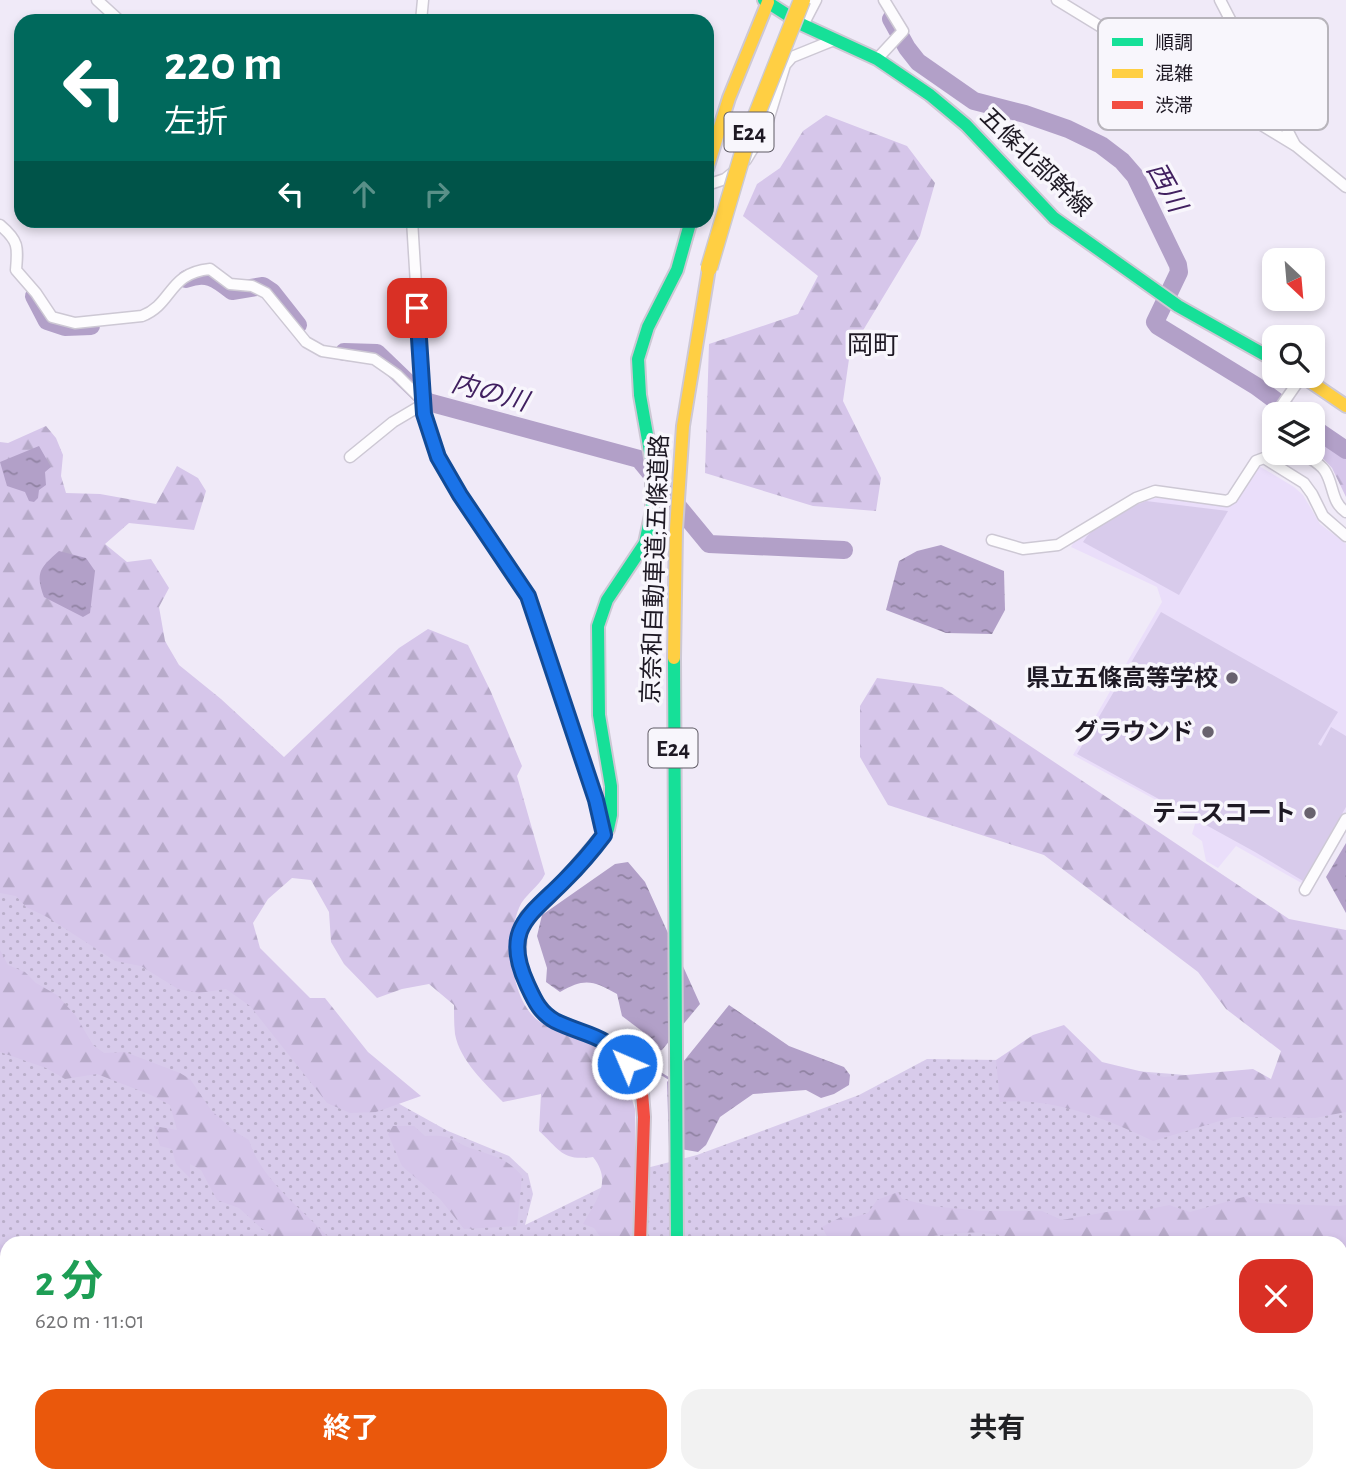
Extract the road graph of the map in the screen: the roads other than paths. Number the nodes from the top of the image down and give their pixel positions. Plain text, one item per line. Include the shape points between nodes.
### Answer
1 (97, 0) edge
2 (802, 0) edge
3 (816, 0) edge
4 (884, 0) edge
5 (1057, 0) edge
6 (1220, 0) edge
7 (768, 1) edge
8 (112, 14) edge
9 (1229, 18) edge
10 (803, 25) junction
11 (1098, 25) edge
12 (834, 40) junction
13 (877, 59) junction
14 (1270, 130) edge
15 (1288, 130) edge
16 (1296, 146) junction
17 (714, 147) edge
18 (714, 183) edge
19 (1346, 187) edge
20 (0, 225) edge
21 (412, 228) edge
22 (689, 228) edge
23 (1262, 353) edge
24 (1320, 388) edge
25 (423, 404) junction
26 (1346, 406) edge
27 (350, 457) dead end
28 (1317, 465) edge
29 (1346, 512) edge
30 (1346, 536) edge
31 (992, 540) dead end
32 (596, 800) junction
33 (611, 816) junction
34 (1346, 819) edge
35 (604, 835) junction
36 (1305, 890) dead end
37 (640, 1236) edge
38 (677, 1236) edge

1 - 8 street
2 - 38 main road, 京奈和自動車道;五條道路 / E24, bridge via 747,139 709,268 683,426 674,595
3 - 10 street
4 - 13 street via 903,31
5 - 11 street
6 - 9 street
7 - 10 main road, 五條北部幹線
7 - 17 main road
10 - 12 main road, 五條北部幹線
12 - 13 main road, 五條北部幹線
12 - 18 street via 792,57 785,65 766,127 752,152 725,179
13 - 23 main road, 五條北部幹線 via 966,125 1054,218 1178,306
14 - 16 street
15 - 16 street
16 - 19 street
20 - 25 street via 16,241 16,270 52,317 75,323 138,317 151,313 180,280 210,269 230,284 255,287 273,301 306,342 322,351 374,359 397,375
21 - 25 street
22 - 33 main road via 675,275 638,356 638,387 652,457 646,542 605,603 598,626 599,715 611,786
24 - 26 main road
25 - 27 street
25 - 32 street via 438,457 528,596
28 - 29 street via 1326,472 1332,494
30 - 31 street via 1323,516 1304,484 1264,458 1256,461 1227,500 1154,491 1058,545 1023,549
32 - 33 street
32 - 35 street
33 - 35 main road
34 - 36 street
35 - 37 main road via 527,916 518,962 539,1009 618,1052 642,1093

